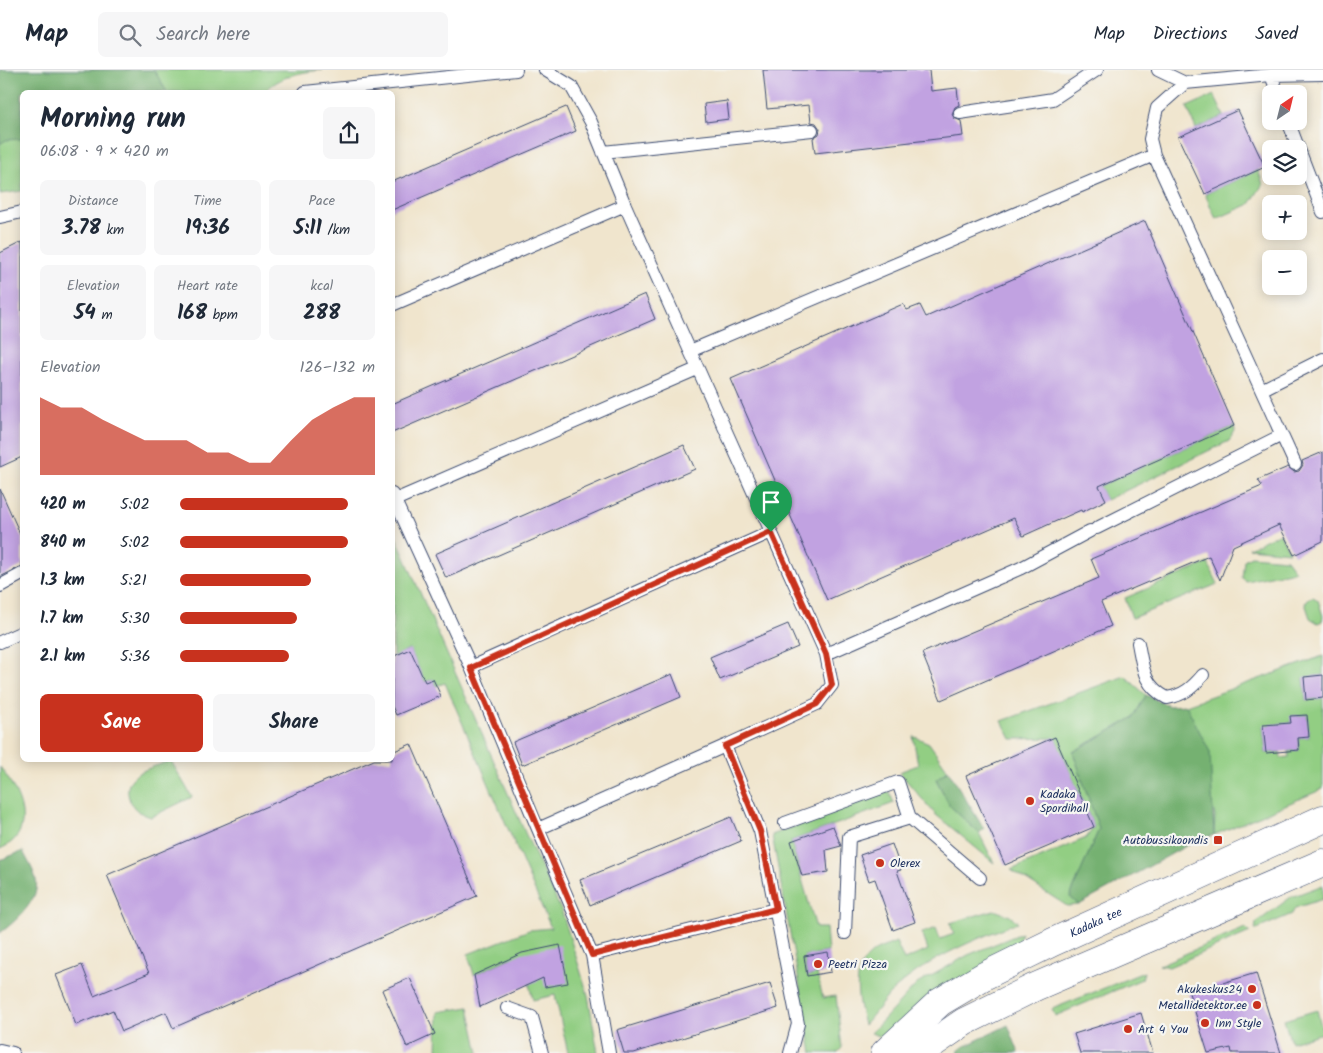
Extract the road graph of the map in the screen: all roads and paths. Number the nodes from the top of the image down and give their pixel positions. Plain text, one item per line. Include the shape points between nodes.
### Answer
1 (516, 70) edge
2 (545, 70) edge
3 (1097, 70) edge
4 (1158, 70) edge
5 (1271, 74) junction
6 (1323, 74) edge
7 (1185, 83) junction
8 (1275, 85) edge
9 (324, 90) edge
10 (960, 113) dead end
11 (812, 130) dead end
12 (1291, 130) edge
13 (603, 152) junction
14 (1154, 155) junction
15 (625, 205) junction
16 (20, 212) edge
17 (1323, 212) edge
18 (0, 217) edge
19 (395, 304) edge
20 (690, 351) junction
21 (1323, 359) edge
22 (697, 369) junction
23 (1263, 389) junction
24 (1282, 435) junction
25 (1295, 464) dead end
26 (395, 497) edge
27 (395, 499) edge
28 (771, 532) junction
29 (20, 575) edge
30 (0, 586) edge
31 (20, 633) edge
32 (0, 642) edge
33 (1138, 643) dead end
34 (826, 654) junction
35 (471, 668) junction
36 (1203, 675) dead end
37 (725, 746) junction
38 (910, 818) junction
39 (1323, 819) edge
40 (785, 823) dead end
41 (538, 829) junction
42 (1323, 863) edge
43 (980, 878) dead end
44 (776, 909) junction
45 (1108, 917) junction
46 (845, 933) dead end
47 (1053, 942) junction
48 (592, 955) junction
49 (1101, 959) junction
50 (1035, 987) junction
51 (507, 1008) dead end
52 (0, 1050) edge
53 (13, 1053) edge
54 (542, 1053) edge
55 (609, 1053) edge
56 (790, 1053) edge
57 (884, 1053) edge
58 (919, 1053) edge

1 - 9 lane
2 - 13 lane via 571,86
3 - 10 lane via 1053,99
4 - 7 lane
5 - 6 lane
5 - 7 lane
5 - 8 lane
7 - 14 lane via 1157,108 1150,139
11 - 13 lane
12 - 17 lane
13 - 15 lane
14 - 20 lane
14 - 23 lane
15 - 19 lane
15 - 20 lane
16 - 18 lane
20 - 22 lane
21 - 23 lane
22 - 26 lane
22 - 28 lane
23 - 24 lane
24 - 25 lane
24 - 34 lane via 1021,568
27 - 35 lane
28 - 34 lane
28 - 35 lane
29 - 30 lane
31 - 32 lane
33 - 36 lane via 1149,685 1167,698 1188,691
34 - 37 lane via 832,685 817,704
35 - 41 lane
37 - 41 lane
37 - 44 lane via 760,831
38 - 40 lane via 898,782
38 - 43 lane
38 - 46 lane via 849,837
39 - 45 main road, Kadaka tee
41 - 48 lane
42 - 49 main road
44 - 48 lane
44 - 56 lane via 798,1024
45 - 47 main road, Kadaka tee
45 - 49 main road via 1095,944
47 - 50 main road via 1049,963
47 - 57 main road, Kadaka tee via 940,1002
48 - 55 lane
49 - 50 main road
50 - 58 main road via 964,1022
51 - 54 lane via 532,1016
52 - 53 lane

